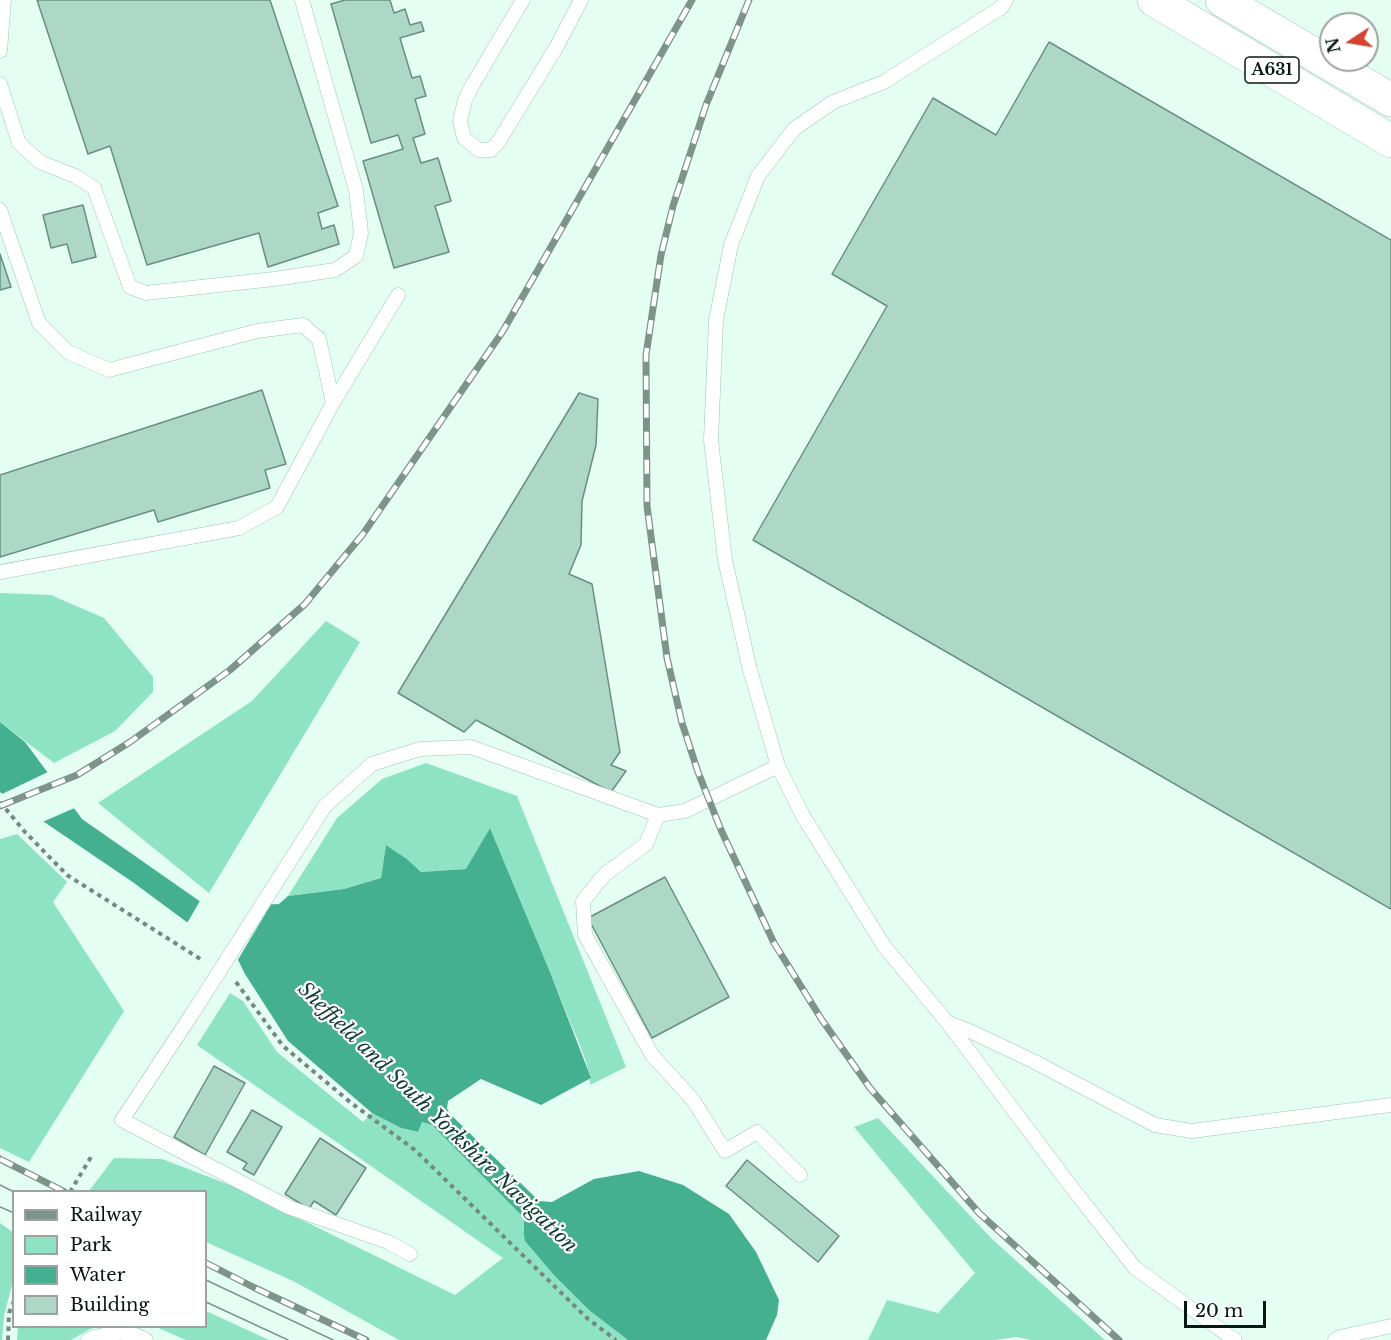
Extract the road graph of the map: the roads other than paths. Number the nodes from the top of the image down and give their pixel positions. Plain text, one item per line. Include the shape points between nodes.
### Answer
1 (4, 0) edge
2 (302, 0) edge
3 (523, 0) edge
4 (581, 0) edge
5 (1006, 0) edge
6 (1154, 0) edge
7 (1222, 0) edge
8 (0, 51) edge
9 (0, 84) edge
10 (1391, 100) edge
11 (1391, 141) edge
12 (0, 210) edge
13 (398, 295) dead end
14 (333, 403) junction
15 (0, 572) edge
16 (778, 766) junction
17 (658, 815) junction
18 (947, 1022) junction
19 (1391, 1105) edge
20 (800, 1174) dead end
21 (410, 1254) dead end
22 (1391, 1326) edge
23 (88, 1340) edge
24 (146, 1340) edge
25 (1235, 1340) edge
26 (1335, 1340) edge

1 - 8 lane
2 - 9 lane via 356,190 361,233 356,256 335,270 146,293 130,287 94,188 40,162 19,143
3 - 4 lane via 465,100 460,121 465,138 479,150 491,150 500,141
5 - 16 lane via 1002,7 885,82 833,102 794,129 758,176 731,245 716,320 711,440 725,560 750,670
6 - 11 highway, A631
7 - 10 highway, A631
12 - 14 lane via 39,323 68,352 109,370 257,331 303,325 319,339
13 - 14 lane
14 - 15 lane via 277,507 239,528
16 - 17 lane via 685,811
16 - 18 lane via 803,816 884,946
17 - 20 lane via 646,844 604,875 583,901 585,935 652,1055 693,1100 725,1151 757,1132
17 - 21 lane, bridge via 471,747 420,749 372,764 325,806 122,1120 288,1207 388,1242
18 - 19 lane via 1035,1062 1155,1125 1192,1131
18 - 25 lane via 1135,1268
22 - 26 lane
23 - 24 lane via 113,1333

